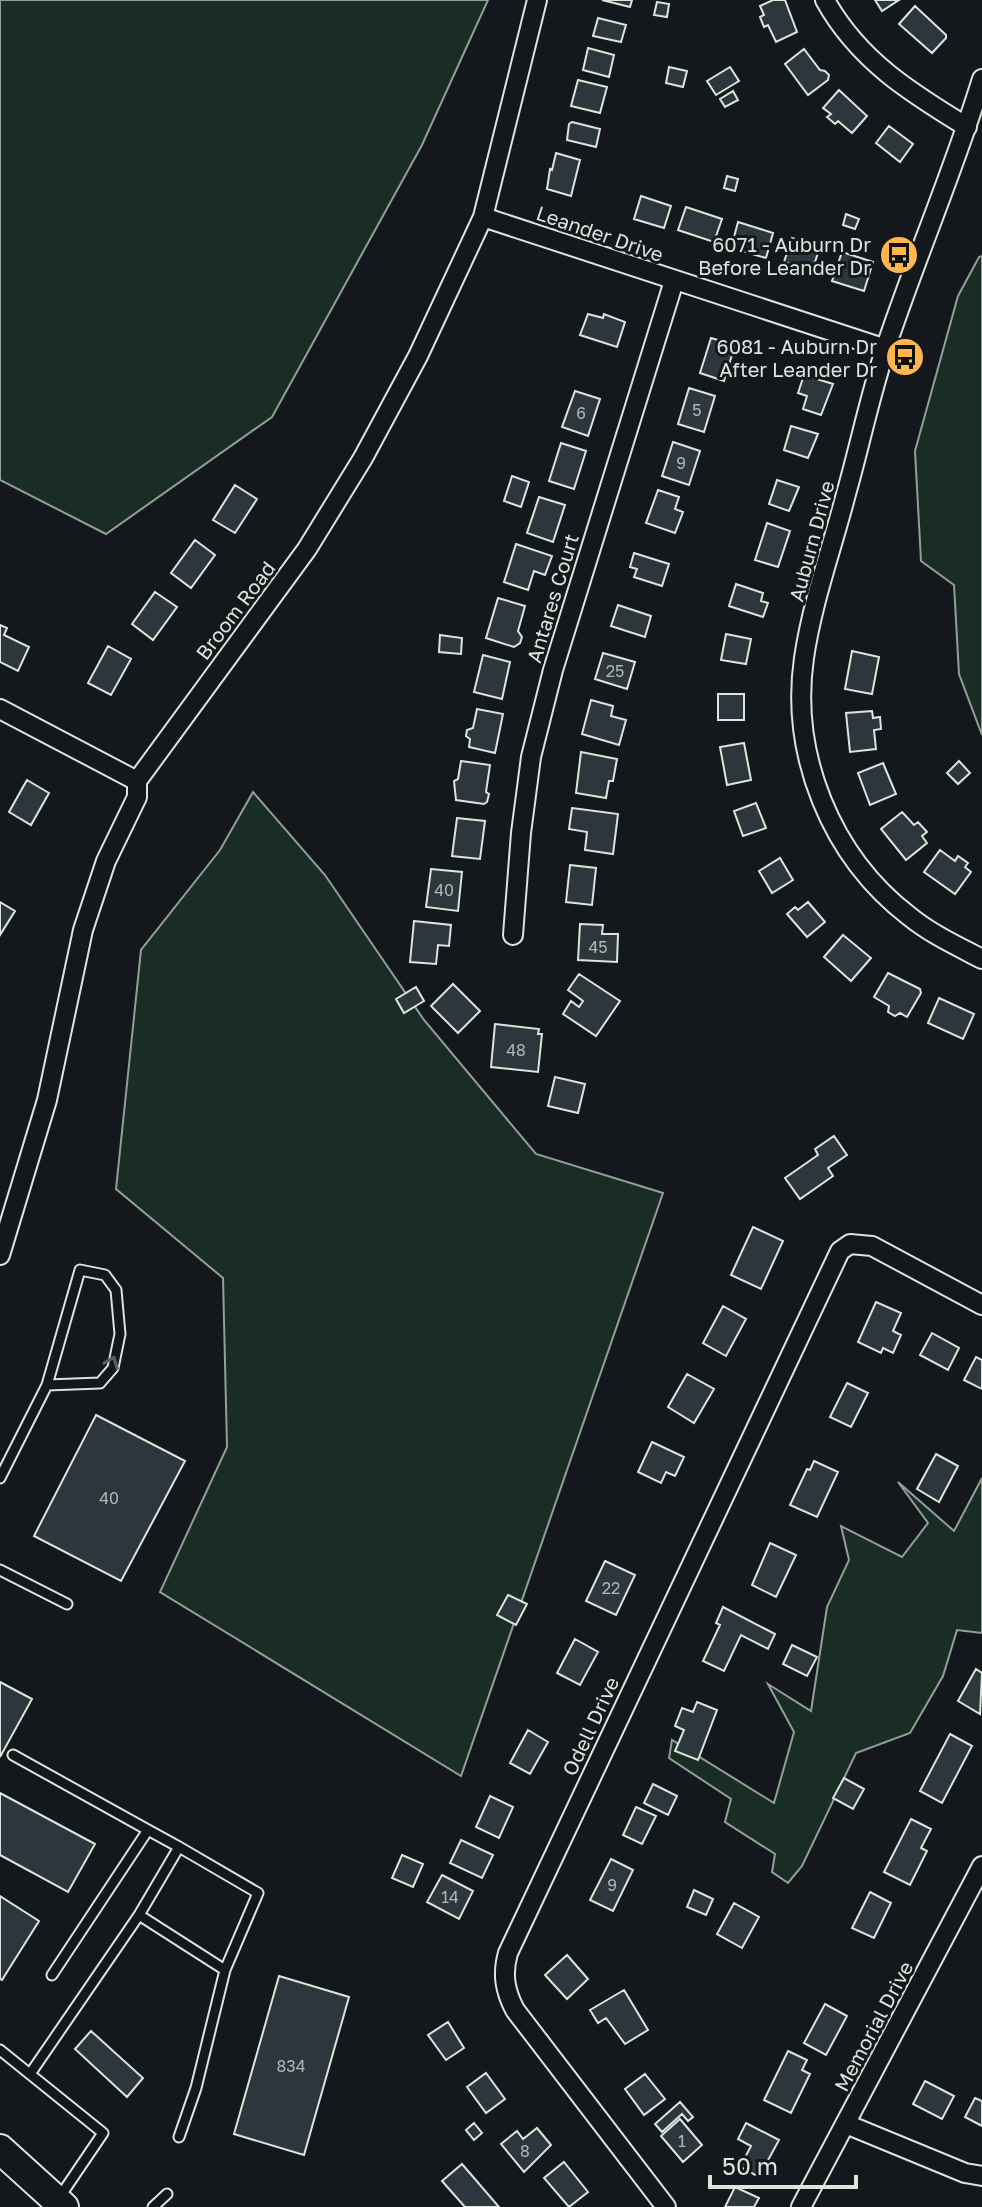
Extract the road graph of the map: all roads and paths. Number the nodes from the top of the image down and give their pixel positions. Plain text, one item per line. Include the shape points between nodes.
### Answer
1 (537, 0) edge
2 (825, 0) edge
3 (982, 79) edge
4 (975, 127) edge
5 (483, 217) junction
6 (674, 281) junction
7 (886, 349) junction
8 (0, 709) edge
9 (137, 781) junction
10 (513, 935) dead end
11 (982, 959) edge
12 (0, 1255) edge
13 (982, 1305) edge
14 (47, 1385) junction
15 (0, 1478) edge
16 (0, 1570) edge
17 (67, 1604) dead end
18 (13, 1755) dead end
19 (148, 1830) junction
20 (179, 1847) junction
21 (982, 1866) edge
22 (139, 1915) junction
23 (225, 1970) junction
24 (52, 1975) dead end
25 (0, 2050) edge
26 (30, 2074) junction
27 (846, 2124) junction
28 (179, 2137) dead end
29 (0, 2149) edge
30 (982, 2176) edge
31 (167, 2194) dead end
32 (60, 2204) edge
33 (153, 2207) edge
34 (666, 2207) edge
35 (801, 2207) edge

1 - 5 street, Broom Road
2 - 4 street via 862,52 885,74
3 - 4 street, Auburn Drive
4 - 7 street, Auburn Drive
5 - 6 street, Leander Drive
5 - 9 street, Broom Road via 363,458 307,549
6 - 7 street, Leander Drive
6 - 10 street, Antares Court via 531,757
7 - 11 street, Auburn Drive via 807,641 801,704 806,748 832,824 878,889 911,918
8 - 9 street
9 - 12 street, Broom Road via 137,797 93,894 47,1100
13 - 34 street, Odell Drive via 872,1246 850,1244 834,1259 504,1966 515,2010
14 -> 14 lane via 100,1383 113,1368 120,1334 116,1290 105,1275 80,1270
14 - 15 lane
16 - 17 lane
18 - 19 lane
19 - 20 lane
19 - 24 lane
20 - 22 lane
20 - 23 lane via 258,1893
21 - 27 street, Memorial Drive
22 - 23 lane
22 - 26 lane
23 - 28 lane
25 - 26 lane
26 - 32 lane via 103,2133
27 - 30 street
27 - 35 street, Memorial Drive
29 - 32 main road
31 - 33 lane

